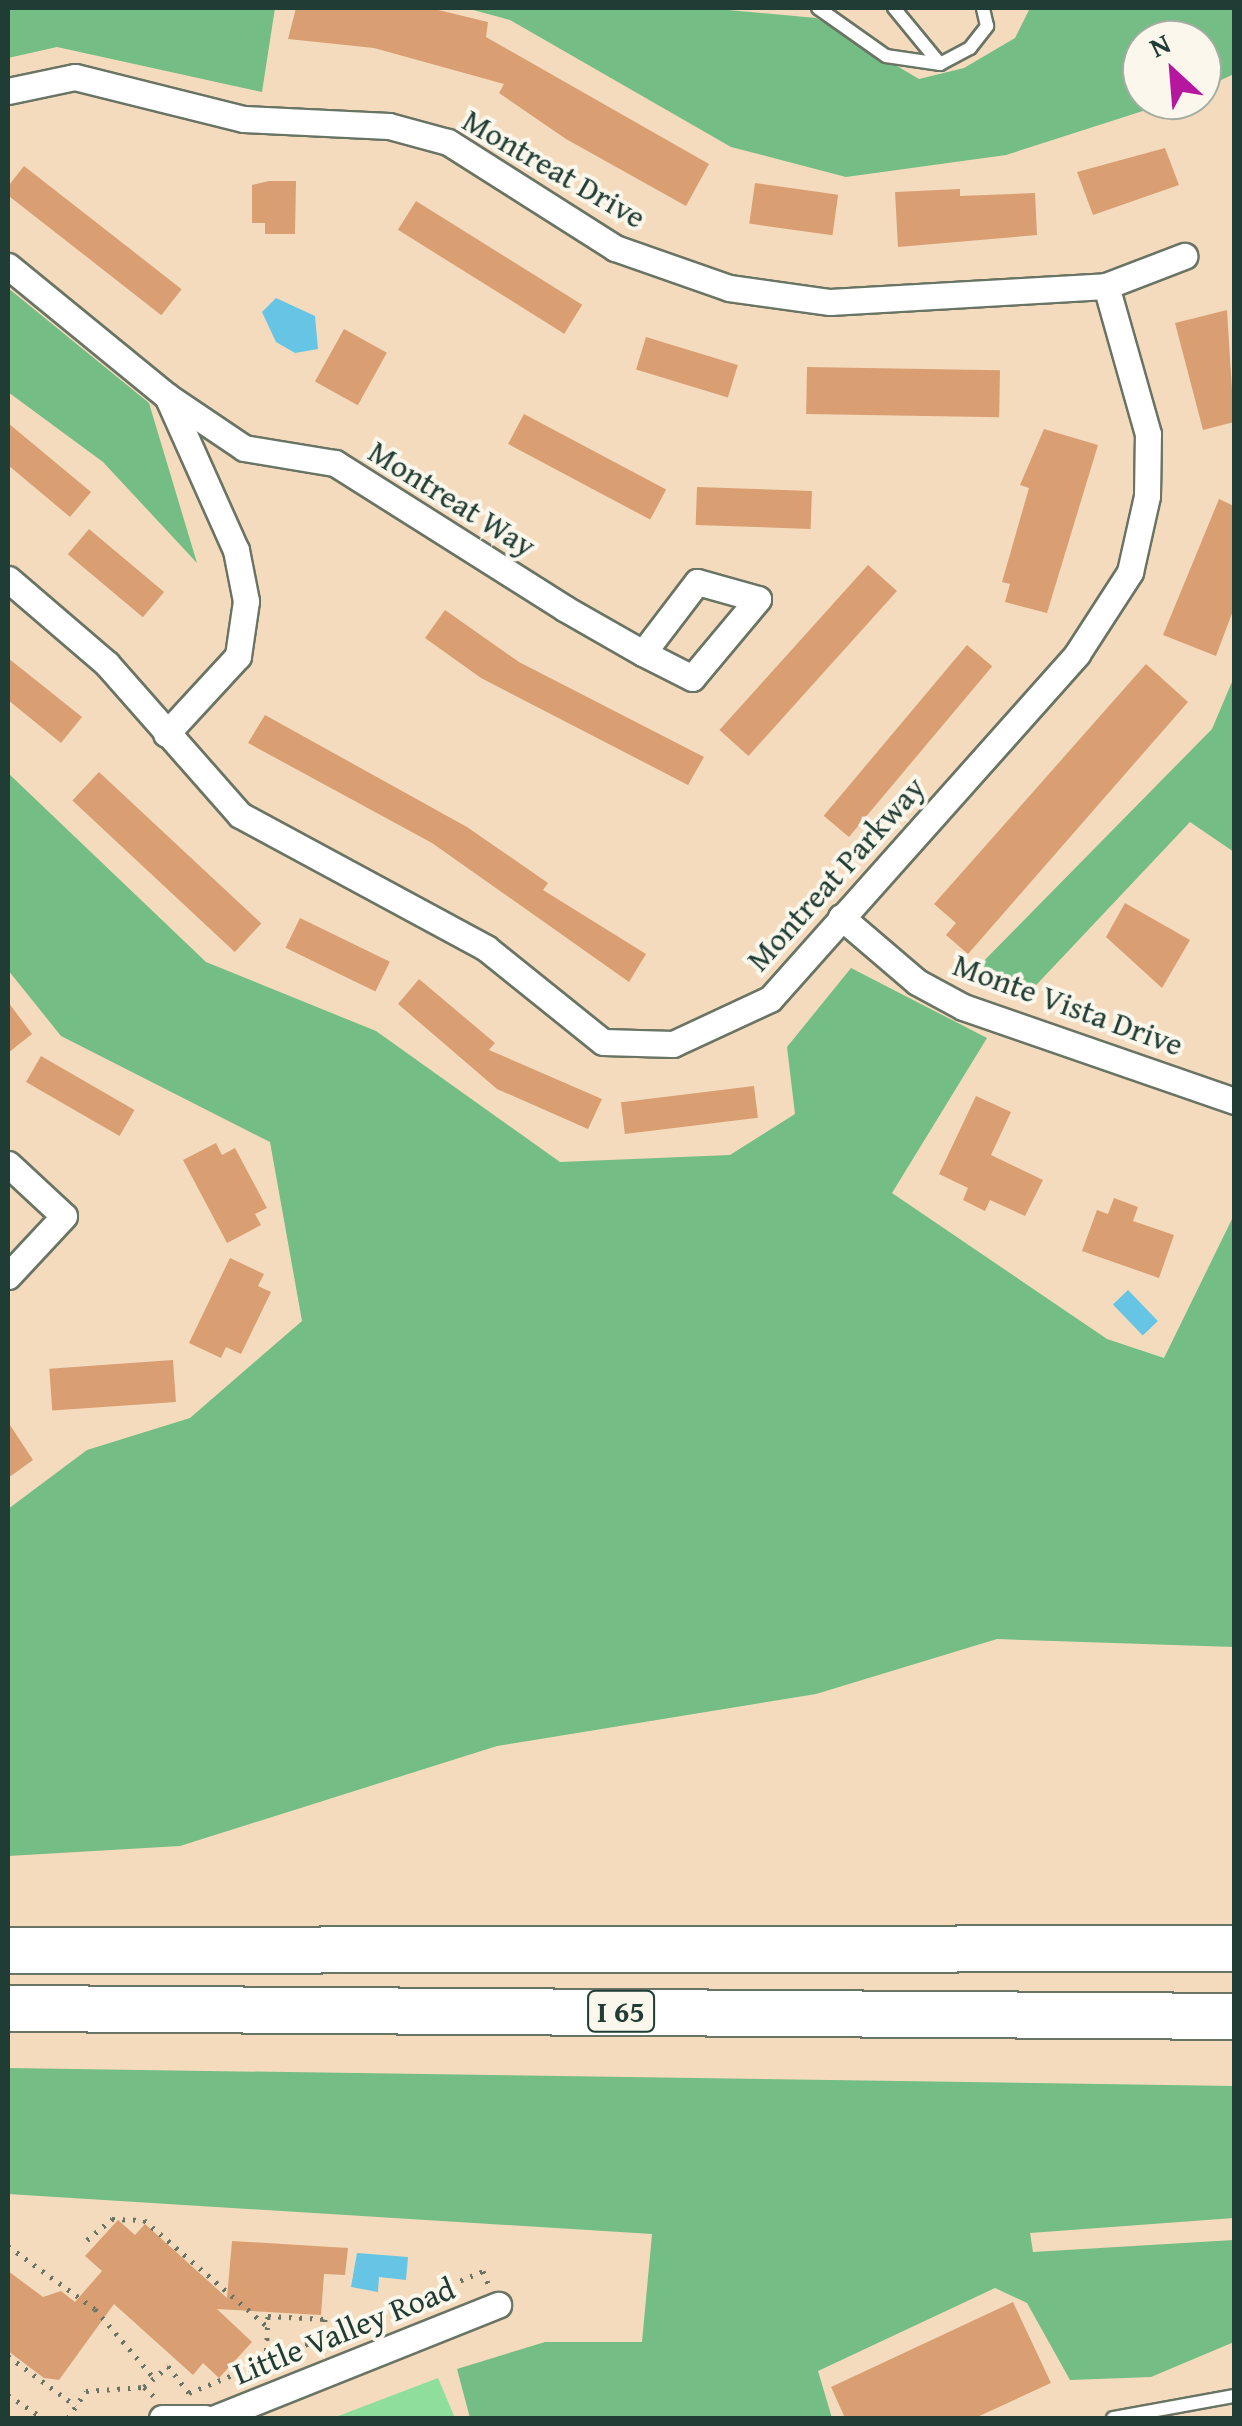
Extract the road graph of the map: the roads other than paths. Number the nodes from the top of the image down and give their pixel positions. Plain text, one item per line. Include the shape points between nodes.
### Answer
1 (818, 8) edge
2 (894, 8) edge
3 (983, 8) edge
4 (940, 64) junction
5 (8, 91) edge
6 (1184, 256) dead end
7 (8, 266) edge
8 (1106, 286) junction
9 (166, 396) junction
10 (8, 579) edge
11 (643, 653) dead end
12 (166, 734) junction
13 (841, 917) junction
14 (1234, 1101) edge
15 (8, 1164) edge
16 (8, 1276) edge
17 (8, 1938) edge
18 (1234, 1948) edge
19 (8, 1950) edge
20 (118, 1950) junction
21 (8, 2008) edge
22 (1234, 2016) edge
23 (498, 2305) road end
24 (1234, 2396) edge
25 (172, 2407) edge
26 (205, 2418) edge
27 (215, 2418) edge
28 (1113, 2418) edge

1 - 4 lane via 886,56
2 - 4 lane
3 - 4 lane via 987,26 970,48
5 - 8 street, Montreat Drive via 75,77 244,120 389,126 448,142 614,248 729,288 830,302
6 - 8 street, Montreat Drive
7 - 9 street, Montreat Way
8 - 13 street, Montreat Parkway via 1148,434 1148,496 1130,572 1077,654
9 - 11 street, Montreat Way via 244,448 335,463
9 - 12 street, Montreat Way via 236,550 246,601 238,656
10 - 12 street, Montreat Parkway via 107,664
12 - 13 street, Montreat Parkway via 240,816 486,948 604,1042 672,1044 770,999
13 - 14 street, Monte Vista Drive via 917,982 963,1007
15 - 16 street via 64,1216
17 - 20 highway
18 - 20 highway, I 65
19 - 20 highway, I 65
21 - 22 highway, I 65
23 - 27 street, Little Valley Road
24 - 28 lane
25 - 26 street, Little Valley Road

